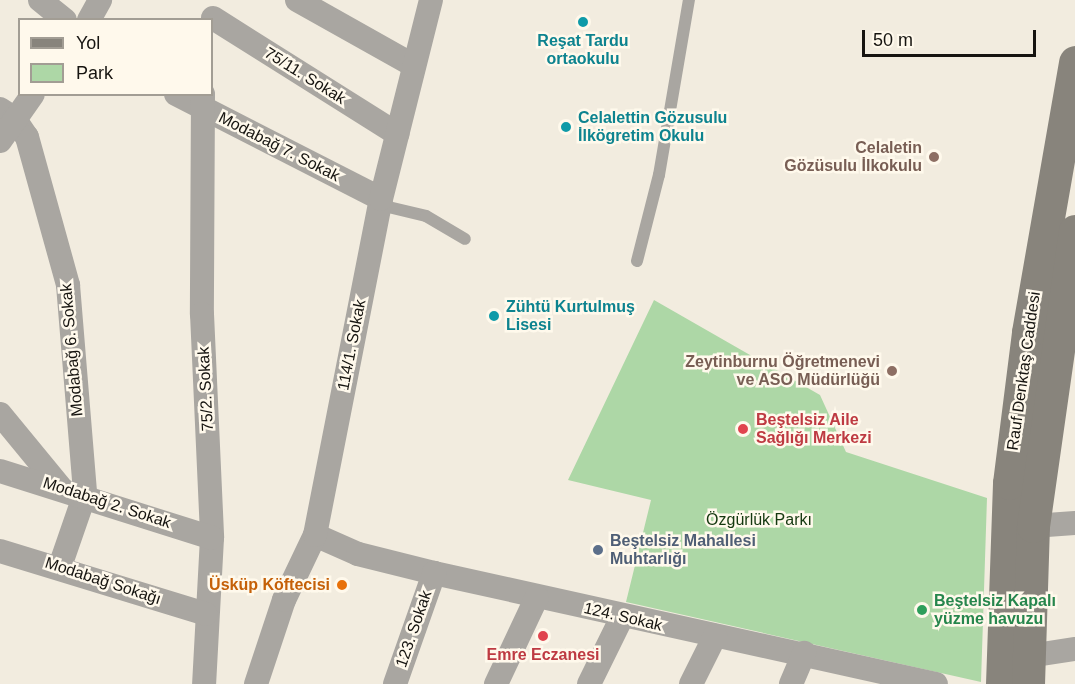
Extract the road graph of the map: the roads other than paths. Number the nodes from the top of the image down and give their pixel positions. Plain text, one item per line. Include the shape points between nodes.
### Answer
1 (39, 0) edge
2 (100, 0) edge
3 (297, 0) edge
4 (431, 0) edge
5 (689, 0) edge
6 (214, 14) edge
7 (62, 18) edge
8 (90, 18) edge
9 (1075, 62) edge
10 (411, 64) junction
11 (1072, 95) edge
12 (30, 96) edge
13 (184, 96) edge
14 (203, 101) edge
15 (7, 114) edge
16 (397, 134) junction
17 (0, 141) edge
18 (381, 202) junction
19 (465, 239) dead end
20 (1063, 242) edge
21 (637, 261) dead end
22 (0, 414) edge
23 (0, 471) edge
24 (61, 488) junction
25 (85, 494) junction
26 (1075, 524) edge
27 (1020, 534) junction
28 (315, 535) junction
29 (212, 538) junction
30 (0, 551) edge
31 (60, 566) junction
32 (434, 573) junction
33 (537, 597) junction
34 (206, 614) junction
35 (622, 618) junction
36 (715, 636) junction
37 (1075, 650) edge
38 (804, 653) junction
39 (1029, 670) edge
40 (204, 684) edge
41 (256, 684) edge
42 (395, 684) edge
43 (496, 684) edge
44 (589, 684) edge
45 (691, 684) edge
46 (791, 684) edge
47 (936, 684) edge
48 (1002, 684) edge

1 - 7 street
2 - 8 street
3 - 10 street
4 - 10 street, 114/1. Sokak
5 - 21 lane via 659,175
6 - 16 street, 75/11. Sokak
9 - 11 main road, Rauf Denktaş Caddesi
10 - 16 street, 114/1. Sokak
11 - 20 main road, Rauf Denktaş Caddesi
12 - 15 street
13 - 14 street, Modabağ 7. Sokak
14 - 18 street, Modabağ 7. Sokak
14 - 29 street, 75/2. Sokak via 202,314
15 - 17 street
15 - 25 street, Modabağ 6. Sokak via 34,159 68,285
16 - 18 street, 114/1. Sokak
18 - 19 lane via 426,216
18 - 28 street, 114/1. Sokak
20 - 27 main road, Rauf Denktaş Caddesi
22 - 24 street
23 - 24 street, Modabağ 2. Sokak
24 - 25 street, Modabağ 2. Sokak
25 - 29 street, Modabağ 2. Sokak
25 - 31 street, Modabağ 6. Sokak
26 - 27 street
27 - 39 main road, Rauf Denktaş Caddesi
27 - 48 main road, Rauf Denktaş Caddesi
28 - 32 street, 124. Sokak via 358,554
28 - 41 street, 114/1. Sokak via 284,600
29 - 34 street, 75/2. Sokak
30 - 31 street, Modabağ Sokağı
31 - 34 street, Modabağ Sokağı
32 - 33 street, 124. Sokak
32 - 42 street, 123. Sokak
33 - 35 street, 124. Sokak
33 - 43 street
34 - 40 street, 75/2. Sokak
35 - 36 street, 124. Sokak
35 - 44 street
36 - 38 street, 124. Sokak
36 - 45 street
37 - 39 street
38 - 46 street
38 - 47 street, 124. Sokak

